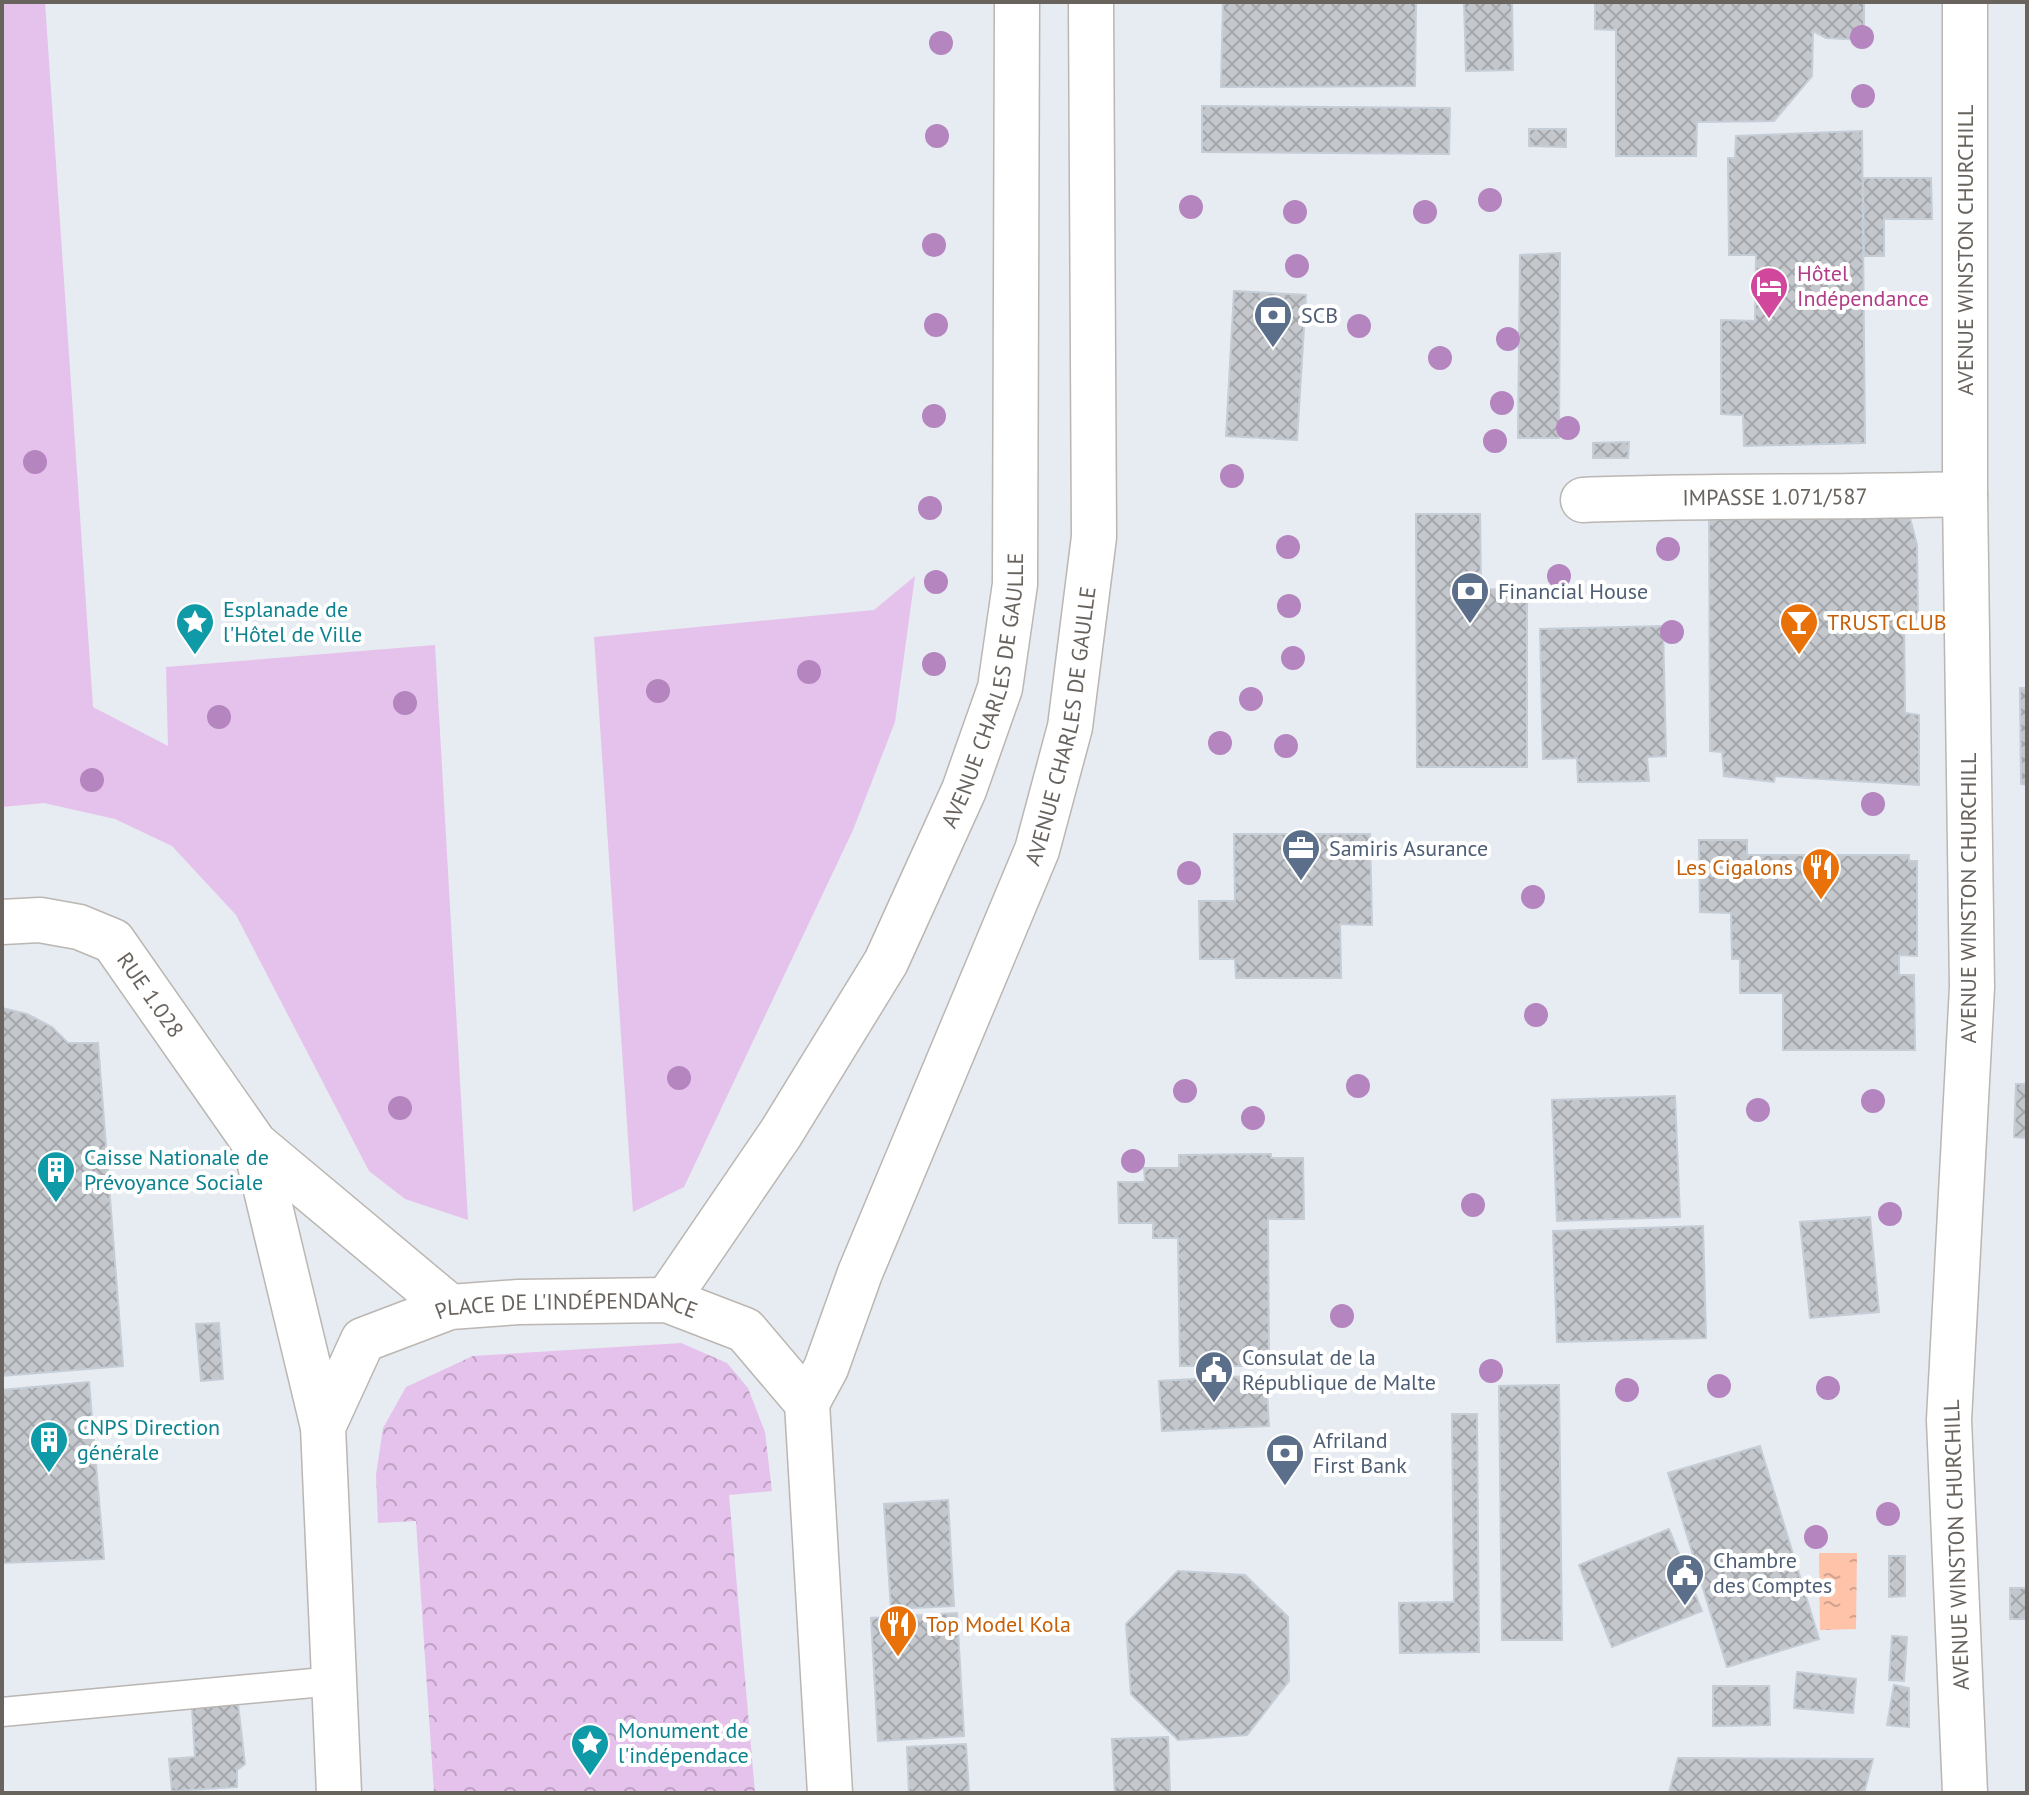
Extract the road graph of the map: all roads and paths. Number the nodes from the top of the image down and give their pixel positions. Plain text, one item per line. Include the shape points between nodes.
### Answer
1 (1017, 2) edge
2 (1091, 2) edge
3 (1965, 2) edge
4 (1965, 494) junction
5 (1583, 500) dead end
6 (2, 922) edge
7 (255, 1144) junction
8 (667, 1300) junction
9 (450, 1307) junction
10 (807, 1403) junction
11 (323, 1427) junction
12 (334, 1681) junction
13 (2, 1712) edge
14 (339, 1793) edge
15 (830, 1793) edge
16 (1965, 1793) edge

1 - 8 main road, AVENUE CHARLES DE GAULLE via 1015,584 1000,688 964,790 886,962 781,1133
2 - 10 main road, AVENUE CHARLES DE GAULLE via 1094,537 1070,727 1037,850 860,1273 826,1368
3 - 4 main road, AVENUE WINSTON CHURCHILL
4 - 5 main road, IMPASSE 1.071/587
4 - 16 main road, AVENUE WINSTON CHURCHILL via 1972,987 1949,1420
6 - 7 main road, RUE 1.028 via 53,922 113,941
7 - 9 main road, RUE 1.028
7 - 11 main road, RUE 1.028
8 - 9 main road, PLACE DE L'INDÉPENDANCE
8 - 10 main road, PLACE DE L'INDÉPENDANCE via 745,1330
9 - 11 main road, PLACE DE L'INDÉPENDANCE via 363,1340
10 - 15 main road
11 - 12 main road, PLACE DE L'INDÉPENDANCE
12 - 13 lane
12 - 14 main road, PLACE DE L'INDÉPENDANCE

